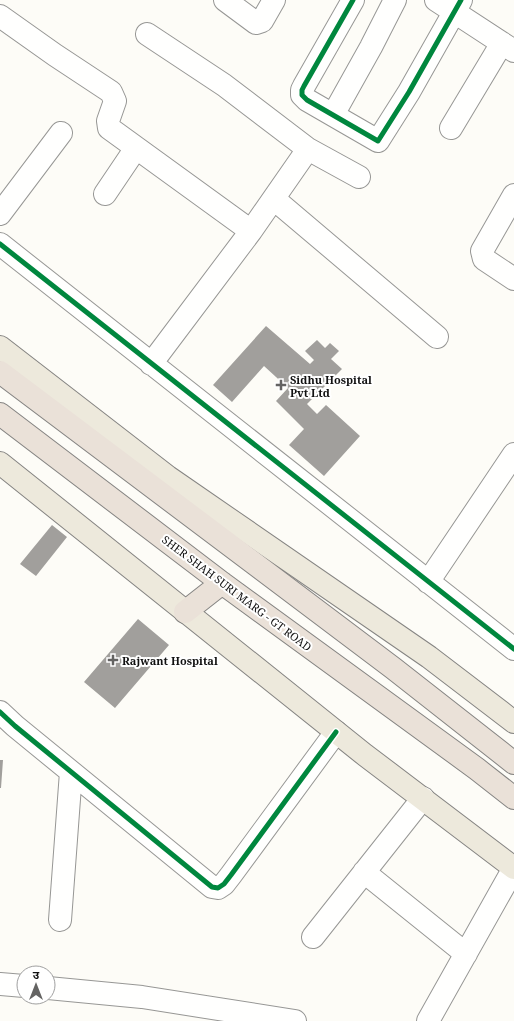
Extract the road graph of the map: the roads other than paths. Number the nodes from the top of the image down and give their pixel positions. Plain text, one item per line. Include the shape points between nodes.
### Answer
1 (225, 0) edge
2 (274, 0) edge
3 (353, 0) edge
4 (395, 0) edge
5 (436, 0) edge
6 (457, 6) edge
7 (0, 16) edge
8 (147, 34) dead end
9 (508, 47) edge
10 (333, 115) junction
11 (450, 128) dead end
12 (61, 133) dead end
13 (136, 148) junction
14 (308, 149) junction
15 (359, 177) dead end
16 (105, 194) dead end
17 (514, 195) edge
18 (274, 199) junction
19 (0, 214) edge
20 (251, 231) junction
21 (0, 244) edge
22 (514, 279) edge
23 (437, 337) dead end
24 (0, 347) edge
25 (151, 364) junction
26 (0, 372) edge
27 (0, 414) edge
28 (514, 454) edge
29 (2, 468) edge
30 (428, 582) junction
31 (222, 583) junction
32 (185, 612) junction
33 (514, 649) edge
34 (0, 712) edge
35 (514, 722) edge
36 (336, 732) junction
37 (514, 763) edge
38 (71, 772) junction
39 (423, 798) junction
40 (514, 798) edge
41 (514, 868) edge
42 (364, 872) junction
43 (60, 920) dead end
44 (312, 937) dead end
45 (466, 954) junction
46 (0, 984) edge
47 (16, 985) edge
48 (56, 989) edge
49 (233, 1016) edge
50 (295, 1021) edge
51 (428, 1021) edge

1 - 2 street via 256,23 262,21
3 - 10 street via 302,90 304,98
4 - 10 street
5 - 6 street
6 - 9 street
6 - 10 street via 378,141
7 - 13 street via 111,92 115,101 108,121 109,128
8 - 14 street via 224,85
9 - 11 street
12 - 19 street
13 - 16 street
13 - 20 street
14 - 15 street
14 - 18 street
17 - 22 street via 482,251 484,259
18 - 20 street
18 - 23 street
20 - 25 street
21 - 25 street
24 - 35 main road via 168,477 429,657
25 - 30 street
26 - 37 highway
27 - 31 highway, SHER SHAH SURI MARG - GT ROAD
28 - 30 street
29 - 32 main road
30 - 33 street
31 - 32 highway
31 - 40 highway, SHER SHAH SURI MARG - GT ROAD via 477,768
32 - 36 main road
34 - 38 street
36 - 38 street via 231,875 218,888 212,887
36 - 39 main road
38 - 43 street
39 - 41 main road
39 - 42 street
41 - 45 street
42 - 44 street
42 - 45 street
45 - 51 street
46 - 47 street
48 - 49 street via 142,997
49 - 50 street

